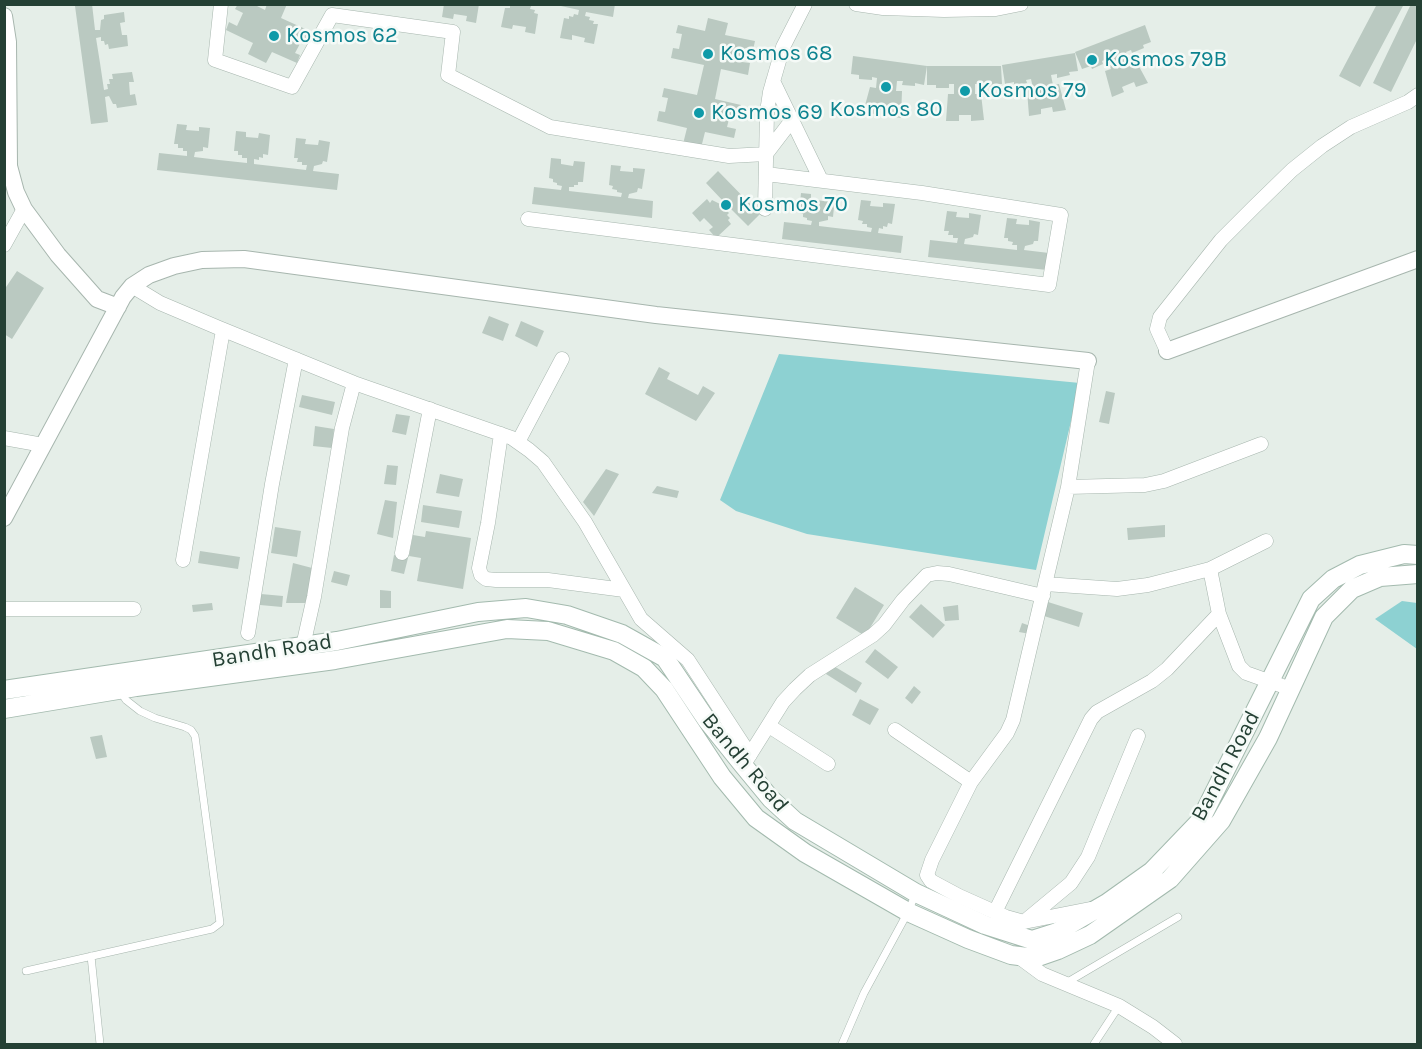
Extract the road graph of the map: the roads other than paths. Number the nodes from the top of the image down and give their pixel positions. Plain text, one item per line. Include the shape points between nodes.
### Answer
1 (221, 4) edge
2 (805, 4) edge
3 (856, 4) edge
4 (1021, 4) edge
5 (945, 8) edge
6 (4, 16) edge
7 (773, 81) junction
8 (1418, 95) edge
9 (792, 120) junction
10 (766, 154) junction
11 (766, 174) junction
12 (821, 180) junction
13 (24, 209) junction
14 (765, 209) dead end
15 (528, 219) dead end
16 (5, 243) edge
17 (1418, 259) edge
18 (132, 286) junction
19 (118, 307) junction
20 (223, 330) junction
21 (1167, 351) joint
22 (296, 359) junction
23 (562, 359) dead end
24 (1088, 361) joint
25 (354, 383) junction
26 (430, 409) junction
27 (501, 434) junction
28 (4, 438) edge
29 (518, 442) junction
30 (1261, 444) dead end
31 (43, 445) junction
32 (1068, 487) junction
33 (4, 518) edge
34 (1266, 541) dead end
35 (402, 553) dead end
36 (1418, 555) edge
37 (183, 560) dead end
38 (1210, 569) junction
39 (1418, 574) edge
40 (624, 590) junction
41 (1044, 590) junction
42 (4, 609) edge
43 (134, 609) dead end
44 (1219, 614) junction
45 (248, 633) dead end
46 (303, 646) junction
47 (116, 682) junction
48 (1269, 682) junction
49 (1291, 689) junction
50 (4, 690) edge
51 (4, 708) edge
52 (768, 726) junction
53 (895, 730) dead end
54 (1138, 736) dead end
55 (746, 760) junction
56 (828, 764) dead end
57 (971, 782) junction
58 (771, 799) junction
59 (756, 818) junction
60 (916, 893) junction
61 (1100, 907) junction
62 (908, 912) junction
63 (995, 912) junction
64 (1178, 917) dead end
65 (1024, 922) junction
66 (91, 956) junction
67 (1019, 957) junction
68 (26, 971) dead end
69 (1066, 983) junction
70 (1119, 1006) junction
71 (100, 1044) edge
72 (842, 1044) edge
73 (1094, 1044) edge
74 (1175, 1044) edge

1 - 10 street via 215,60 292,87 332,15 453,32 448,75 550,127 729,156
2 - 7 street via 783,46
3 - 5 street
4 - 5 street via 996,9
6 - 13 street via 8,42 9,166
7 - 9 street
7 - 10 street via 767,112
8 - 21 street via 1351,127 1322,146 1229,232 1160,316 1158,329
9 - 10 street
9 - 12 street
10 - 11 street
11 - 12 street
11 - 14 street
12 - 15 street via 1061,215 1049,285
13 - 16 street
13 - 19 street via 97,299
17 - 21 street
18 - 19 street
18 - 20 street via 160,303
18 - 24 street via 174,266 202,260 244,259 656,315
19 - 31 street
20 - 22 street
20 - 37 street
22 - 25 street
22 - 45 street
23 - 29 street
24 - 32 street
25 - 26 street
25 - 46 street via 342,428
26 - 27 street
26 - 35 street
27 - 29 street
27 - 40 street via 481,575 486,579 548,580
28 - 31 street
29 - 40 street via 543,462 585,522
30 - 32 street via 1164,481 1128,487
31 - 33 street
32 - 41 street
34 - 38 street
36 - 48 main road, Bandh Road via 1404,554 1360,565 1333,579 1311,598
38 - 41 street via 1117,589
38 - 44 street
39 - 49 main road, Bandh Road via 1380,577 1352,589 1323,617
40 - 55 street via 641,619 696,670
41 - 52 street via 949,574 927,575 873,635 795,689
41 - 57 street via 1013,720
42 - 43 street
44 - 48 street via 1239,666
44 - 63 street via 1167,669 1091,719
46 - 47 main road, Bandh Road
46 - 55 main road, Bandh Road via 478,612 526,608 567,615 622,634 665,658 706,719
47 - 50 main road, Bandh Road
47 - 51 main road, Bandh Road
47 - 59 main road, Bandh Road via 334,660 507,629 548,631 614,651 644,668 675,704 723,777
47 - 66 lane via 126,700 140,711 185,727 195,736 220,923 212,929
48 - 49 street
48 - 61 main road, Bandh Road via 1200,821 1152,871
49 - 67 main road, Bandh Road via 1221,821 1170,879 1090,935 1035,958
52 - 55 street
52 - 56 street
53 - 57 street
54 - 65 street via 1088,857 1071,884
55 - 58 main road, Bandh Road
57 - 63 street via 927,875 931,881
58 - 59 main road
58 - 60 main road, Bandh Road via 795,821
59 - 62 main road, Bandh Road via 805,853
60 - 61 main road, Bandh Road via 985,926 1032,940 1057,932
60 - 62 lane
61 - 65 street
62 - 67 main road, Bandh Road
62 - 72 lane via 864,993
63 - 65 street
64 - 69 lane
66 - 68 lane
66 - 71 lane
67 - 69 street via 1042,974
69 - 70 street
70 - 73 lane
70 - 74 street

